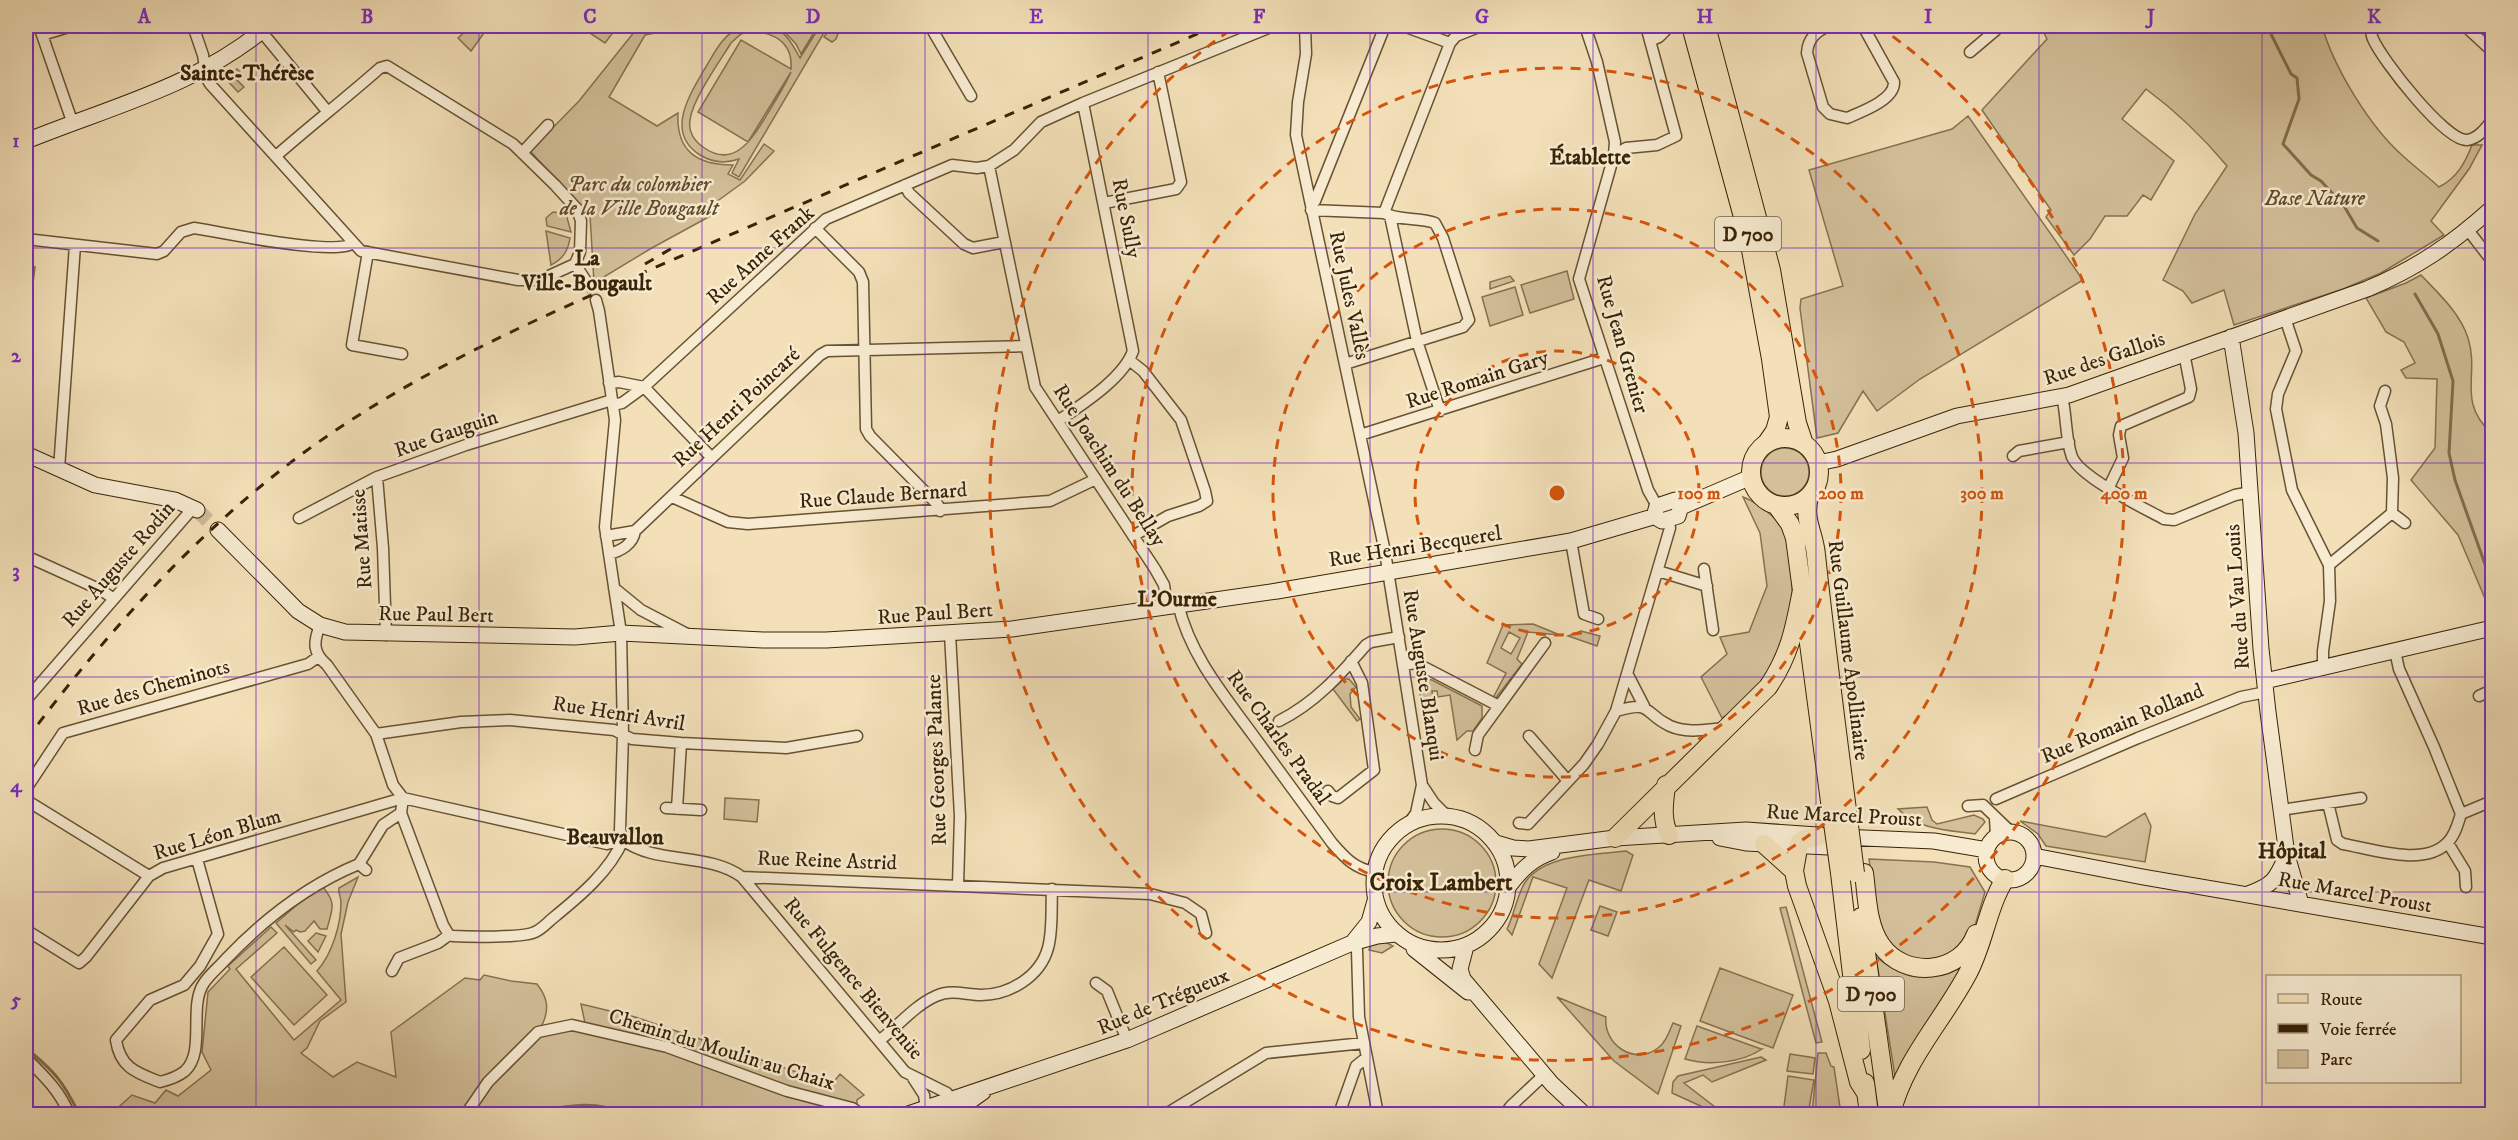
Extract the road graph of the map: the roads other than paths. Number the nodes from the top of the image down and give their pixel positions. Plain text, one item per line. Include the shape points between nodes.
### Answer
1 (72, 26) edge
2 (193, 26) edge
3 (930, 26) edge
4 (1304, 26) edge
5 (1385, 26) edge
6 (1403, 26) edge
7 (1481, 26) edge
8 (1585, 26) edge
9 (1646, 26) edge
10 (1664, 26) edge
11 (1691, 26) edge
12 (1706, 26) edge
13 (1716, 26) edge
14 (1828, 26) edge
15 (1863, 26) edge
16 (1997, 26) edge
17 (2371, 26) edge
18 (2465, 26) edge
19 (265, 28) edge
20 (40, 30) edge
21 (1650, 41) junction
22 (1450, 43) junction
23 (1970, 51) dead end
24 (2493, 51) edge
25 (206, 70) junction
26 (1158, 72) junction
27 (1724, 89) junction
28 (971, 96) dead end
29 (1083, 103) junction
30 (327, 111) junction
31 (2493, 120) edge
32 (73, 124) junction
33 (548, 125) dead end
34 (26, 141) edge
35 (522, 153) junction
36 (1614, 155) junction
37 (276, 156) junction
38 (989, 166) junction
39 (905, 185) junction
40 (1104, 203) junction
41 (1311, 206) junction
42 (2493, 208) edge
43 (1387, 214) junction
44 (815, 228) junction
45 (2468, 230) junction
46 (26, 239) edge
47 (1004, 242) junction
48 (353, 243) junction
49 (75, 245) junction
50 (368, 252) junction
51 (2493, 261) edge
52 (575, 264) junction
53 (588, 284) tunnel mouth
54 (596, 300) tunnel mouth
55 (2285, 318) junction
56 (2231, 337) junction
57 (1417, 341) junction
58 (1025, 346) junction
59 (865, 349) junction
60 (2184, 353) junction
61 (402, 354) dead end
62 (1604, 358) junction
63 (1130, 360) junction
64 (1345, 364) junction
65 (609, 383) junction
66 (644, 387) junction
67 (2385, 391) dead end
68 (2062, 397) junction
69 (612, 402) junction
70 (1440, 411) junction
71 (1058, 421) junction
72 (1360, 435) junction
73 (2069, 442) junction
74 (1766, 444) junction
75 (1804, 444) junction
76 (26, 454) edge
77 (2013, 456) dead end
78 (711, 457) junction
79 (1818, 463) junction
80 (59, 469) junction
81 (377, 477) junction
82 (1751, 477) junction
83 (1096, 479) junction
84 (2109, 489) junction
85 (2251, 492) junction
86 (672, 497) junction
87 (1809, 497) junction
88 (1777, 506) junction
89 (195, 509) joint
90 (940, 511) junction
91 (2392, 513) junction
92 (1660, 514) junction
93 (299, 518) dead end
94 (2405, 523) dead end
95 (218, 530) tunnel mouth
96 (635, 531) junction
97 (606, 536) junction
98 (1133, 536) junction
99 (1571, 541) junction
100 (609, 554) junction
101 (26, 556) edge
102 (2329, 564) junction
103 (1704, 569) dead end
104 (1388, 571) junction
105 (1658, 571) junction
106 (1707, 586) junction
107 (614, 588) junction
108 (1802, 590) junction
109 (114, 599) junction
110 (1172, 605) junction
111 (1598, 619) dead end
112 (320, 625) junction
113 (2493, 628) edge
114 (1713, 630) dead end
115 (621, 633) junction
116 (386, 634) junction
117 (950, 634) junction
118 (692, 636) junction
119 (1399, 637) junction
120 (1545, 643) dead end
121 (2395, 651) junction
122 (318, 657) junction
123 (1351, 662) junction
124 (1403, 665) junction
125 (2323, 668) junction
126 (1628, 675) junction
127 (2265, 687) junction
128 (2493, 690) edge
129 (2479, 696) dead end
130 (26, 699) edge
131 (1497, 705) junction
132 (1644, 706) junction
133 (1616, 711) junction
134 (1279, 721) dead end
135 (1726, 728) junction
136 (376, 734) junction
137 (622, 734) junction
138 (857, 736) dead end
139 (1529, 736) dead end
140 (681, 743) junction
141 (1474, 750) dead end
142 (1568, 780) junction
143 (1422, 785) junction
144 (1666, 785) junction
145 (26, 789) edge
146 (1328, 792) dead end
147 (403, 798) junction
148 (2361, 798) dead end
149 (1996, 799) dead end
150 (26, 800) edge
151 (2493, 801) edge
152 (386, 803) junction
153 (2328, 803) junction
154 (1968, 806) dead end
155 (701, 810) dead end
156 (1844, 810) junction
157 (2281, 810) junction
158 (401, 813) junction
159 (2461, 814) junction
160 (1447, 816) junction
161 (1995, 818) junction
162 (391, 819) junction
163 (1409, 823) junction
164 (1519, 823) dead end
165 (2011, 832) junction
166 (1669, 835) junction
167 (1699, 835) junction
168 (1819, 836) junction
169 (1996, 837) junction
170 (1615, 838) junction
171 (623, 840) junction
172 (1496, 843) junction
173 (2448, 843) junction
174 (1764, 844) junction
175 (1569, 845) junction
176 (1798, 846) junction
177 (2286, 855) junction
178 (2034, 856) junction
179 (197, 859) junction
180 (1993, 865) junction
181 (1794, 871) junction
182 (1374, 872) junction
183 (1853, 873) junction
184 (149, 876) junction
185 (742, 877) junction
186 (958, 885) junction
187 (1509, 886) junction
188 (2466, 887) dead end
189 (1052, 889) junction
190 (2248, 894) junction
191 (1375, 901) junction
192 (2285, 901) junction
193 (2301, 904) junction
194 (26, 930) edge
195 (1206, 933) dead end
196 (449, 935) junction
197 (2493, 937) edge
198 (1400, 938) junction
199 (1352, 943) junction
200 (1466, 946) junction
201 (392, 971) dead end
202 (1096, 983) dead end
203 (1488, 1008) junction
204 (1127, 1040) junction
205 (879, 1041) junction
206 (1364, 1044) junction
207 (26, 1058) edge
208 (1366, 1058) junction
209 (1544, 1075) junction
210 (912, 1077) junction
211 (1866, 1094) junction
212 (953, 1106) edge
213 (928, 1111) edge
214 (69, 1114) edge
215 (466, 1114) edge
216 (861, 1114) edge
217 (908, 1114) edge
218 (1166, 1114) edge
219 (1339, 1114) edge
220 (1378, 1114) edge
221 (1505, 1114) edge
222 (1584, 1114) edge
223 (1869, 1114) edge
224 (1890, 1114) edge

1 - 20 street
2 - 25 street
3 - 28 street
4 - 26 street via 1271,27
4 - 41 street, Rue Jules Vallès via 1306,54 1296,135
5 - 41 street
6 - 22 street
7 - 22 street via 1456,36
8 - 36 street via 1597,62
9 - 21 street
10 - 21 street via 1665,31
11 - 74 main road, D 700 via 1757,277 1779,417
12 - 27 main road, D 700
13 - 27 main road
14 - 15 street via 1811,38 1807,53 1822,107 1830,114 1847,118 1888,96 1894,87
16 - 23 street
17 - 31 street via 2372,38 2399,79 2456,138 2476,138
18 - 24 street
19 - 25 main road
19 - 30 street
20 - 32 street
21 - 36 street via 1676,136 1657,145 1626,148
22 - 43 street
25 - 32 main road
25 - 37 street via 210,84
26 - 29 street
26 - 40 street via 1180,182 1176,189
27 - 75 main road, D 700 via 1771,270
29 - 38 street via 1041,122 1014,150
29 - 40 street, Rue Sully
30 - 35 street via 387,66
30 - 37 street
32 - 34 main road
33 - 35 street
35 - 52 street via 577,209 581,238
36 - 62 street, Rue Jean Grenier via 1579,279
37 - 48 street
38 - 39 street, Rue Anne Frank via 952,165
38 - 47 street, Rue Joachim du Bellay
39 - 44 street, Rue Anne Frank via 826,219
39 - 47 street via 964,244 973,248
40 - 63 street, Rue Sully via 1132,344
41 - 43 street
41 - 64 street, Rue Jules Vallès
42 - 45 main road, Rue des Gallois
43 - 57 street
43 - 57 street via 1436,223 1469,320 1464,327
44 - 59 street via 862,276
44 - 66 street, Rue Anne Frank
45 - 51 street
45 - 55 main road, Rue des Gallois via 2411,270
46 - 49 street
47 - 58 street, Rue Joachim du Bellay
48 - 49 street via 349,247 320,248 194,228 181,232 157,254
48 - 50 street
49 - 80 street
50 - 52 street via 518,280 540,280
50 - 61 street via 352,345
52 - 53 street
54 - 65 street
55 - 56 main road, Rue des Gallois
55 - 102 street via 2296,351 2276,401 2279,427 2295,497
56 - 60 main road, Rue des Gallois
56 - 85 main road, Rue du Vau Louis
57 - 64 street
57 - 70 street
58 - 59 street, Rue Henri Poincaré
58 - 71 street, Rue Joachim du Bellay via 1035,387
59 - 78 street, Rue Henri Poincaré via 834,350 820,355
59 - 90 street via 866,429
60 - 68 main road, Rue des Gallois
60 - 84 street via 2189,397 2121,426 2123,458
62 - 70 street, Rue Romain Gary
62 - 92 street, Rue Jean Grenier via 1648,490
63 - 71 street via 1095,394
63 - 98 street via 1181,420 1207,501 1168,516
64 - 72 street, Rue Jules Vallès
65 - 66 street
65 - 69 street
66 - 69 street, Rue Anne Frank via 622,403
66 - 78 street
67 - 91 street via 2380,406 2393,478
68 - 73 street
68 - 79 main road, Rue des Gallois via 1957,416
69 - 81 street, Rue Gauguin via 476,442
69 - 97 street via 615,420
70 - 72 street, Rue Romain Gary
71 - 83 street, Rue Joachim du Bellay
72 - 104 street, Rue Jules Vallès
73 - 77 street via 2019,451
73 - 84 street via 2076,464
74 - 75 main road via 1785,438
74 - 82 main road via 1754,458
75 - 79 main road
76 - 80 main road
78 - 86 street, Rue Henri Poincaré
79 - 87 main road via 1818,481
80 - 89 main road via 107,488 176,500
81 - 93 street, Rue Gauguin
81 - 116 street, Rue Matisse
82 - 88 main road via 1760,495
82 - 92 main road via 1681,507 1678,516
83 - 90 street, Rue Claude Bernard via 1050,501
83 - 98 street, Rue Joachim du Bellay
84 - 85 street via 2164,519
85 - 127 main road, Rue du Vau Louis
86 - 90 street, Rue Claude Bernard via 738,524
86 - 96 street, Rue Henri Poincaré
87 - 88 main road via 1799,504
87 - 156 main road, Rue Guillaume Apollinaire / D 700 via 1806,518 1816,548
88 - 108 main road, Rue Guillaume Apollinaire / D 700 via 1795,538
89 - 109 street, Rue Auguste Rodin
91 - 94 street
91 - 102 street
92 - 99 main road, Rue Henri Becquerel
92 - 105 street via 1670,528
95 - 112 main road, Rue Paul Bert via 298,611
96 - 97 street
96 - 100 street, Rue Henri Poincaré via 634,538 620,552
97 - 100 street
98 - 110 street, Rue Joachim du Bellay
99 - 104 main road, Rue Henri Becquerel
99 - 111 street via 1584,614
100 - 107 street
101 - 109 street
102 - 125 street via 2330,601
103 - 106 street
104 - 110 main road, Rue Henri Becquerel
104 - 119 street, Rue Auguste Blanqui
105 - 106 street
105 - 126 street
106 - 114 street
107 - 115 street
107 - 118 street, Rue Paul Bert via 641,610
108 - 135 main road via 1782,667 1768,687
108 - 156 main road, Rue Guillaume Apollinaire / D 700
109 - 130 street, Rue Auguste Rodin
110 - 117 main road, Rue Paul Bert via 1012,629
110 - 182 street, Rue Charles Pradal via 1205,670 1346,859 1360,869
112 - 116 main road, Rue Paul Bert via 345,632
112 - 122 street via 315,644
113 - 121 main road, Rue Romain Rolland
115 - 116 main road, Rue Paul Bert via 575,637
115 - 118 main road, Rue Paul Bert
115 - 137 street
117 - 118 main road, Rue Paul Bert via 816,640
117 - 186 street, Rue Georges Palante via 960,816
119 - 123 street via 1371,642
119 - 124 street, Rue Auguste Blanqui
120 - 131 street
121 - 125 main road, Rue Romain Rolland
121 - 159 street via 2399,669
122 - 136 street
122 - 145 street, Rue des Cheminots via 308,664 63,733
123 - 134 street via 1318,697
123 - 146 street via 1362,683 1374,770 1338,798
124 - 131 street via 1416,663
124 - 143 street, Rue Auguste Blanqui
125 - 127 main road, Rue Romain Rolland
126 - 132 street
126 - 133 street
127 - 149 street, Rue Romain Rolland
127 - 157 main road, Rue du Vau Louis
128 - 129 street
131 - 141 street via 1478,735
132 - 133 street
132 - 135 street via 1670,726 1693,731
133 - 142 street via 1598,744
135 - 144 main road
136 - 137 street, Rue Henri Avril via 461,722 510,720
136 - 147 street via 393,785
137 - 140 street, Rue Henri Avril via 632,739
137 - 171 street
138 - 140 street, Rue Henri Avril via 786,748
139 - 142 street
140 - 155 street via 671,809
142 - 164 street via 1528,824
143 - 160 street, Rue Auguste Blanqui
143 - 163 street, Rue Auguste Blanqui via 1416,813
144 - 166 main road via 1663,811
144 - 170 main road
147 - 152 street, Rue Léon Blum
147 - 158 street
147 - 171 street, Rue Reine Astrid via 607,844
148 - 153 street
150 - 184 street
151 - 159 street
152 - 162 street
152 - 179 street, Rue Léon Blum
153 - 157 street
153 - 173 street via 2337,840 2343,844 2418,856 2432,854
154 - 161 street via 1983,805
156 - 183 main road, D 700, bridge
157 - 177 main road, Rue du Vau Louis
158 - 162 street
158 - 196 street
159 - 173 street
160 - 163 main road
160 - 172 main road via 1472,823
161 - 165 street
161 - 169 street
162 - 179 street via 362,867 333,874 294,900 250,934 204,983 198,997 193,1059 185,1071 160,1082 123,1063 116,1040 150,1000 184,985 218,934
163 - 182 main road via 1380,852
165 - 169 main road
165 - 178 main road via 2025,837
166 - 167 main road, Rue Marcel Proust
166 - 170 main road, Rue Marcel Proust
167 - 168 main road, Rue Marcel Proust via 1746,830
167 - 174 main road, Rue Marcel Proust
168 - 176 main road via 1803,840
168 - 180 main road, Rue Marcel Proust via 1934,841
169 - 180 main road
170 - 175 main road, Rue Marcel Proust
171 - 185 street, Rue Reine Astrid via 637,848 726,868
171 - 196 street via 601,874 535,933
172 - 175 main road, Rue Marcel Proust via 1520,849
172 - 187 main road via 1505,862
173 - 188 street via 2465,871
174 - 176 main road, Rue Marcel Proust
174 - 181 main road
175 - 187 main road, Rue Marcel Proust via 1535,858
176 - 180 main road, Rue Marcel Proust via 1943,851
176 - 181 main road
177 - 190 main road via 2276,880
177 - 192 main road, Rue du Vau Louis
177 - 193 main road, Rue du Vau Louis
178 - 180 main road via 2031,868 2020,877
178 - 190 main road, Rue Marcel Proust
179 - 184 street, Rue Léon Blum
180 - 183 main road via 1979,927 1967,950 1951,963 1923,968 1895,960 1880,944
180 - 224 main road via 1995,895 1969,973 1912,1060
181 - 211 main road
182 - 191 main road
183 - 211 main road, D 700
183 - 224 main road, D 700
184 - 194 street, Rue Léon Blum via 79,963
185 - 186 street, Rue Reine Astrid
185 - 205 street, Rue Fulgence Bienvenüe
186 - 189 street, Rue Reine Astrid
187 - 200 main road via 1502,912 1493,926
189 - 195 street, Rue Reine Astrid via 1170,898 1201,914
189 - 205 street via 1048,947 1031,975 1014,988 997,994 951,992 936,996
190 - 192 main road, Rue Marcel Proust
191 - 198 main road via 1383,919
191 - 199 main road, Rue de Trégueux via 1369,922
192 - 193 main road, Rue Marcel Proust
193 - 197 main road, Rue Marcel Proust
196 - 201 street via 399,958
198 - 199 main road, Rue de Trégueux via 1377,936
198 - 200 main road via 1424,949 1446,951
198 - 203 main road
199 - 204 main road, Rue de Trégueux
199 - 206 street via 1357,951 1357,992
200 - 203 main road via 1460,969 1462,979
202 - 204 street via 1107,990
203 - 209 main road
204 - 212 main road, Rue de Trégueux via 987,1089
205 - 210 street, Rue Fulgence Bienvenüe
206 - 208 street
206 - 218 street via 1266,1053
207 - 214 street via 46,1077
208 - 219 street via 1356,1066
208 - 220 street
209 - 221 street
209 - 222 main road
210 - 212 street, Rue Fulgence Bienvenüe
210 - 213 street, Rue Fulgence Bienvenüe via 924,1095
211 - 223 main road, D 700
212 - 213 main road, Rue de Trégueux
213 - 217 main road, Rue de Trégueux
215 - 216 street, Chemin du Moulin au Chaix via 488,1082 522,1045 538,1032 572,1025 667,1047

